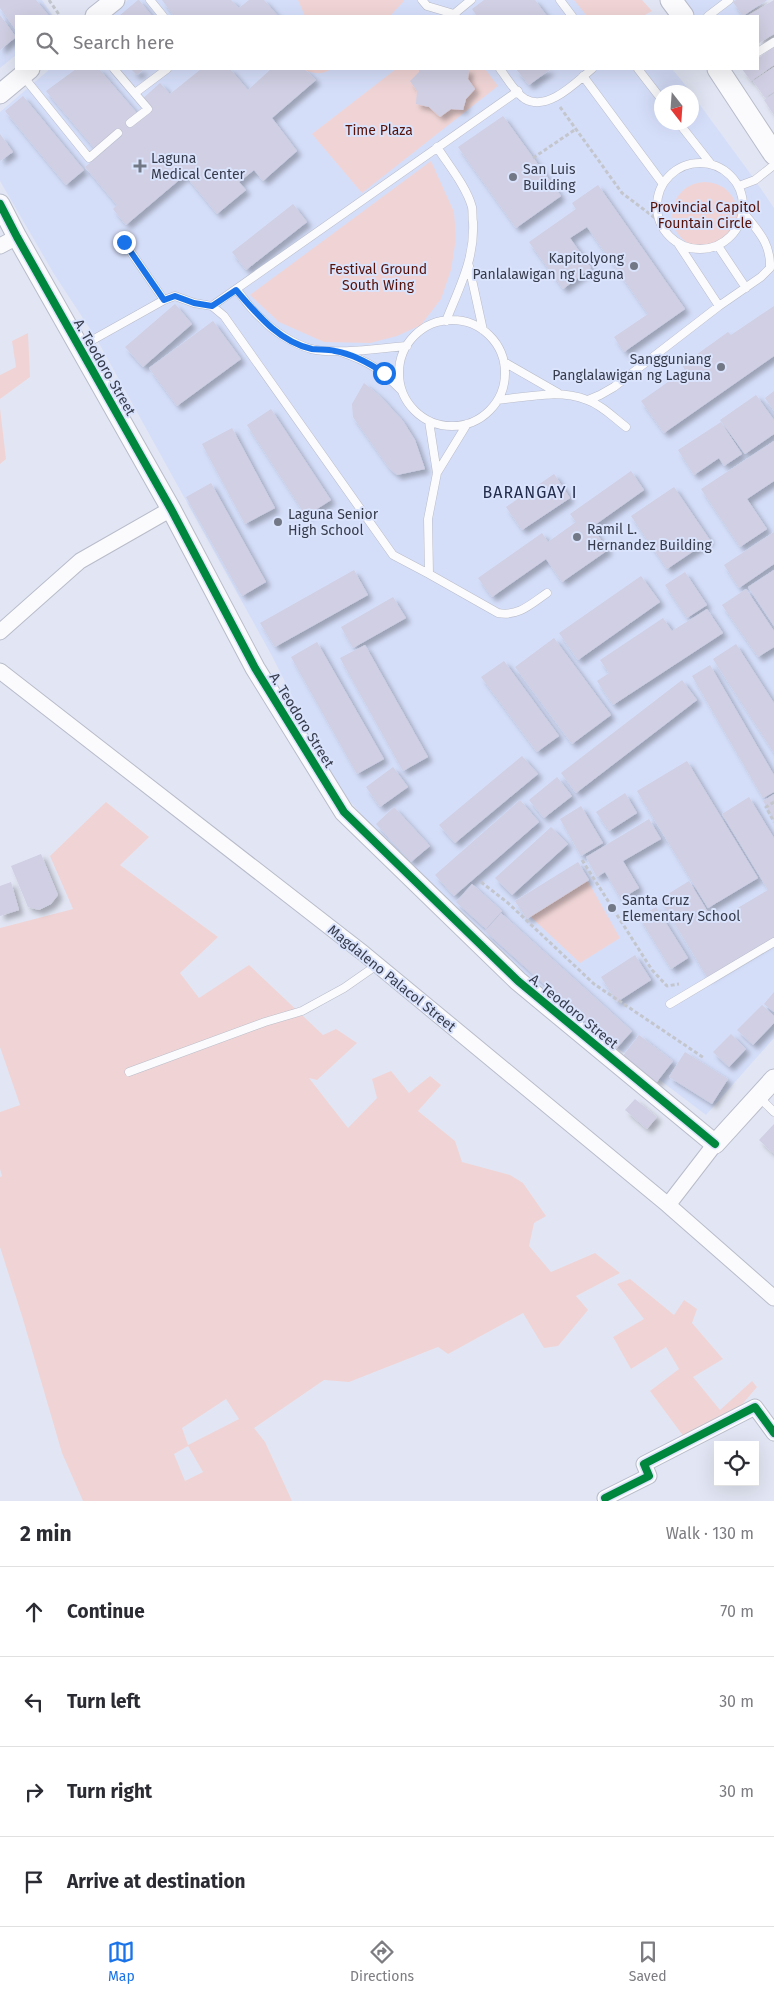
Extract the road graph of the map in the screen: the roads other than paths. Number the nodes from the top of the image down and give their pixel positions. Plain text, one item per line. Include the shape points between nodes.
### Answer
1 (115, 0) edge
2 (150, 0) edge
3 (471, 0) edge
4 (560, 0) edge
5 (671, 0) edge
6 (729, 0) edge
7 (427, 2) edge
8 (96, 15) edge
9 (162, 15) edge
10 (455, 15) edge
11 (571, 15) edge
12 (682, 15) edge
13 (709, 15) edge
14 (774, 42) edge
15 (759, 51) edge
16 (115, 70) edge
17 (166, 70) edge
18 (501, 70) edge
19 (591, 70) edge
20 (639, 70) edge
21 (26, 72) edge
22 (723, 72) edge
23 (583, 76) junction
24 (654, 90) edge
25 (518, 91) junction
26 (135, 93) junction
27 (0, 94) edge
28 (130, 123) dead end
29 (684, 130) edge
30 (118, 133) dead end
31 (438, 148) junction
32 (774, 154) edge
33 (711, 164) junction
34 (774, 165) edge
35 (663, 184) junction
36 (739, 186) junction
37 (0, 204) edge
38 (743, 212) junction
39 (8, 242) edge
40 (124, 242) dead end
41 (678, 243) junction
42 (718, 246) junction
43 (469, 266) junction
44 (746, 288) junction
45 (236, 290) junction
46 (164, 300) junction
47 (212, 306) junction
48 (719, 306) junction
49 (446, 321) junction
50 (482, 330) junction
51 (407, 346) junction
52 (80, 347) junction
53 (336, 351) junction
54 (504, 362) junction
55 (402, 392) junction
56 (558, 393) junction
57 (498, 400) junction
58 (588, 400) junction
59 (428, 421) junction
60 (467, 424) junction
61 (626, 427) dead end
62 (437, 473) junction
63 (171, 508) junction
64 (429, 574) junction
65 (547, 593) dead end
66 (0, 632) edge
67 (0, 671) edge
68 (774, 942) edge
69 (377, 965) junction
70 (670, 1004) dead end
71 (129, 1072) dead end
72 (774, 1080) edge
73 (759, 1097) junction
74 (774, 1112) edge
75 (716, 1144) junction
76 (668, 1205) junction
77 (774, 1298) edge
78 (774, 1433) edge
79 (605, 1498) dead end

1 - 8 street
2 - 9 lane
3 - 10 lane
4 - 11 lane
5 - 12 main road
6 - 13 lane
7 - 10 lane
14 - 15 lane
16 - 26 lane
17 - 26 lane
18 - 25 lane
19 - 23 lane
20 - 24 lane
21 - 27 street
21 - 30 lane via 89,158
22 - 32 main road
23 - 25 lane via 554,98 540,102 524,98
23 - 35 lane
25 - 31 lane
26 - 28 lane via 148,109
29 - 33 lane
31 - 43 lane via 461,183 472,208
31 - 45 lane
33 - 35 lane via 684,166
33 - 36 lane via 728,172
34 - 36 lane via 755,180
35 - 41 lane via 657,202 659,221
36 - 38 lane
37 - 39 street, A. Teodoro Street
38 - 42 lane via 732,236
38 - 44 lane via 763,238 770,254 770,268
39 - 52 street, A. Teodoro Street
40 - 46 lane
41 - 42 lane via 702,250
41 - 48 lane
42 - 44 lane
43 - 49 lane
43 - 50 lane
44 - 48 lane
45 - 47 lane
45 - 53 lane via 261,319 286,338 311,349
46 - 47 lane via 175,296
46 - 52 lane
47 - 64 lane via 224,316 393,554
48 - 58 lane via 614,387
49 - 50 lane via 465,322
49 - 51 lane via 419,331
50 - 54 lane via 496,344
51 - 53 lane
51 - 55 lane via 402,354 399,373
52 - 63 street, A. Teodoro Street
53 - 55 lane via 366,361 384,373
54 - 56 lane
54 - 57 lane via 504,382
55 - 59 lane via 413,409
56 - 57 lane
56 - 58 lane
57 - 60 lane via 485,415
58 - 61 lane
59 - 60 lane via 448,426
59 - 62 lane
60 - 62 lane
62 - 64 lane via 428,518
63 - 66 street via 80,561
63 - 75 street, A. Teodoro Street via 256,668 344,812 518,981
64 - 65 lane via 507,615 516,614
67 - 69 street, Magdaleno Palacol Street
68 - 70 lane
69 - 71 lane via 302,1011
69 - 76 street, Magdaleno Palacol Street
72 - 73 street
73 - 74 lane
73 - 75 street
75 - 76 street
76 - 77 street, Magdaleno Palacol Street
78 - 79 street via 755,1407 644,1464 650,1476

